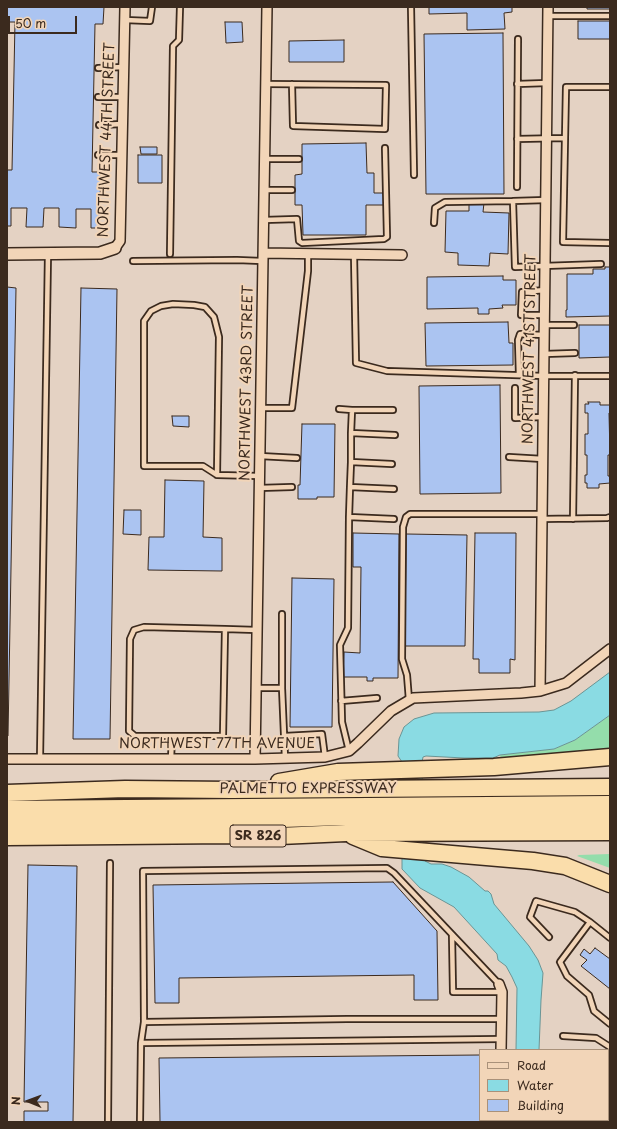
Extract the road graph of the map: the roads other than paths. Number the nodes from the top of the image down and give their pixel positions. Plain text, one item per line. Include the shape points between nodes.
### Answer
1 (125, 7) edge
2 (152, 7) edge
3 (180, 7) edge
4 (267, 7) edge
5 (411, 7) edge
6 (548, 12) edge
7 (610, 16) edge
8 (125, 20) junction
9 (518, 39) dead end
10 (124, 67) junction
11 (98, 68) dead end
12 (547, 83) junction
13 (266, 84) junction
14 (292, 84) junction
15 (518, 84) junction
16 (610, 87) edge
17 (98, 97) dead end
18 (123, 97) junction
19 (123, 124) junction
20 (99, 125) dead end
21 (547, 138) junction
22 (565, 138) junction
23 (517, 139) junction
24 (385, 148) dead end
25 (98, 155) dead end
26 (122, 155) junction
27 (264, 159) junction
28 (299, 159) dead end
29 (414, 175) dead end
30 (517, 187) dead end
31 (264, 190) junction
32 (292, 190) dead end
33 (546, 200) junction
34 (513, 201) junction
35 (264, 220) junction
36 (434, 224) dead end
37 (610, 243) edge
38 (115, 248) joint
39 (308, 253) junction
40 (7, 254) edge
41 (48, 254) junction
42 (170, 254) dead end
43 (354, 254) junction
44 (402, 255) dead end
45 (262, 257) junction
46 (133, 261) dead end
47 (601, 264) dead end
48 (545, 266) junction
49 (545, 290) junction
50 (544, 315) junction
51 (544, 325) junction
52 (574, 325) dead end
53 (544, 335) junction
54 (576, 353) dead end
55 (544, 354) junction
56 (519, 375) junction
57 (544, 376) junction
58 (575, 376) junction
59 (610, 376) edge
60 (515, 388) dead end
61 (260, 408) junction
62 (339, 409) dead end
63 (352, 410) junction
64 (393, 410) dead end
65 (543, 417) junction
66 (351, 433) junction
67 (395, 435) dead end
68 (260, 456) junction
69 (508, 457) dead end
70 (297, 458) dead end
71 (543, 459) junction
72 (351, 462) junction
73 (392, 464) dead end
74 (217, 475) junction
75 (259, 476) junction
76 (292, 487) dead end
77 (350, 487) junction
78 (259, 488) junction
79 (394, 489) dead end
80 (542, 516) junction
81 (348, 517) junction
82 (610, 517) edge
83 (394, 519) dead end
84 (573, 519) junction
85 (282, 614) dead end
86 (225, 629) junction
87 (257, 630) junction
88 (610, 649) edge
89 (256, 688) junction
90 (282, 688) junction
91 (540, 691) junction
92 (377, 698) dead end
93 (409, 700) junction
94 (341, 701) junction
95 (172, 736) junction
96 (285, 736) junction
97 (349, 751) junction
98 (325, 757) junction
99 (610, 757) edge
100 (40, 758) junction
101 (7, 759) edge
102 (171, 759) junction
103 (255, 759) junction
104 (286, 759) junction
105 (606, 786) edge
106 (232, 790) junction
107 (7, 793) edge
108 (610, 804) edge
109 (7, 809) edge
110 (610, 817) edge
111 (427, 819) junction
112 (7, 823) edge
113 (403, 824) junction
114 (610, 832) edge
115 (346, 833) junction
116 (7, 837) edge
117 (110, 863) dead end
118 (610, 884) edge
119 (590, 922) junction
120 (452, 935) junction
121 (549, 937) dead end
122 (610, 938) edge
123 (500, 988) junction
124 (502, 1019) junction
125 (144, 1022) junction
126 (610, 1024) edge
127 (563, 1036) dead end
128 (501, 1040) junction
129 (141, 1043) junction
130 (610, 1047) edge
131 (502, 1049) edge
132 (108, 1122) edge
133 (140, 1122) edge

1 - 8 street, NORTHWEST 44TH STREET
2 - 8 lane via 150,21
3 - 42 lane via 179,40 173,46
4 - 13 street, NORTHWEST 43RD STREET
5 - 29 lane
6 - 7 lane
6 - 12 street, NORTHWEST 41ST STREET
8 - 10 street, NORTHWEST 44TH STREET
9 - 15 lane
10 - 11 lane
10 - 18 street, NORTHWEST 44TH STREET
12 - 15 lane
12 - 21 street, NORTHWEST 41ST STREET
13 - 14 lane
13 - 27 street, NORTHWEST 43RD STREET
14 - 14 lane via 386,85 385,129 293,126
15 - 23 lane
16 - 22 lane via 566,87
17 - 18 lane
18 - 19 street, NORTHWEST 44TH STREET
19 - 20 lane
19 - 26 street, NORTHWEST 44TH STREET
21 - 22 lane
21 - 23 lane
21 - 33 street, NORTHWEST 41ST STREET
22 - 37 lane via 563,242
23 - 30 lane
24 - 35 lane via 384,239 302,243 299,240 297,219
25 - 26 lane
26 - 38 street, NORTHWEST 44TH STREET via 120,241
27 - 28 lane
27 - 31 street, NORTHWEST 43RD STREET
31 - 32 lane
31 - 35 street, NORTHWEST 43RD STREET
33 - 34 lane
33 - 48 street, NORTHWEST 41ST STREET
34 - 36 lane via 445,202 435,208
34 - 48 lane via 515,267
35 - 45 street, NORTHWEST 43RD STREET
38 - 41 street via 100,253
39 - 43 street
39 - 45 street
39 - 61 lane via 292,408
40 - 41 street
41 - 100 lane
43 - 44 street
43 - 56 lane via 356,363 387,371
45 - 46 lane via 237,260
45 - 61 street, NORTHWEST 43RD STREET
47 - 48 lane
48 - 49 street, NORTHWEST 41ST STREET
49 - 50 street, NORTHWEST 41ST STREET
49 - 50 lane via 522,292 521,315
50 - 51 street, NORTHWEST 41ST STREET
51 - 52 lane
51 - 53 street, NORTHWEST 41ST STREET
53 - 55 street, NORTHWEST 41ST STREET
53 - 56 lane via 520,334
54 - 55 lane
55 - 57 street, NORTHWEST 41ST STREET
56 - 57 lane
57 - 58 lane
57 - 65 street, NORTHWEST 41ST STREET
58 - 59 lane
58 - 84 lane
60 - 65 lane via 515,418
61 - 68 street, NORTHWEST 43RD STREET
62 - 63 lane
63 - 64 lane
63 - 66 lane
65 - 71 street, NORTHWEST 41ST STREET
66 - 67 lane
66 - 72 lane
68 - 70 lane
68 - 75 street, NORTHWEST 43RD STREET
69 - 71 lane
71 - 80 street, NORTHWEST 41ST STREET
72 - 73 lane
72 - 77 lane
74 - 74 lane via 203,466 144,466 144,320 151,311 161,306 173,304 205,307 214,317 219,337
74 - 75 lane
75 - 78 street, NORTHWEST 43RD STREET
76 - 78 lane
77 - 79 lane
77 - 81 lane
78 - 87 street, NORTHWEST 43RD STREET
80 - 84 lane
80 - 91 street, NORTHWEST 41ST STREET
80 - 93 lane via 406,516 403,528 402,659 407,675
81 - 83 lane
81 - 94 lane via 348,628 340,645
82 - 84 lane
85 - 90 lane
86 - 87 lane
86 - 95 lane via 223,736
86 - 95 lane via 144,627 134,630 130,639 129,732 135,736
87 - 89 street, NORTHWEST 43RD STREET
88 - 91 street, NORTHWEST 77TH AVENUE via 566,683
89 - 90 lane
89 - 103 street, NORTHWEST 43RD STREET
90 - 96 lane
91 - 93 street, NORTHWEST 77TH AVENUE
92 - 94 lane
93 - 97 street, NORTHWEST 77TH AVENUE via 391,711
94 - 97 lane via 342,722
95 - 102 lane
96 - 98 lane via 322,734
96 - 104 lane
97 - 98 street, NORTHWEST 77TH AVENUE
98 - 104 street, NORTHWEST 77TH AVENUE
99 - 106 highway via 511,766 338,772
100 - 101 street, NORTHWEST 77TH AVENUE
100 - 102 street, NORTHWEST 77TH AVENUE
102 - 103 street, NORTHWEST 77TH AVENUE
103 - 104 street, NORTHWEST 77TH AVENUE
105 - 106 highway, PALMETTO EXPRESSWAY
106 - 107 highway, PALMETTO EXPRESSWAY via 125,789
108 - 111 highway
109 - 113 highway
110 - 111 highway
111 - 113 highway, SR 826
111 - 113 highway
111 - 114 highway, SR 826
112 - 113 highway via 252,820
113 - 115 highway, SR 826
115 - 116 highway, SR 826 via 280,836
115 - 118 highway via 382,848 565,866
117 - 132 lane
119 - 121 lane via 575,912 536,901 530,917
119 - 122 lane
119 - 126 lane via 560,962 567,976 588,995 594,1011
120 - 123 lane
120 - 123 lane via 453,992
120 - 125 lane via 394,873 386,868 143,871
123 - 124 street
124 - 125 lane
124 - 128 street
125 - 129 lane
127 - 130 lane via 596,1038
128 - 129 lane
128 - 131 street
129 - 133 lane

